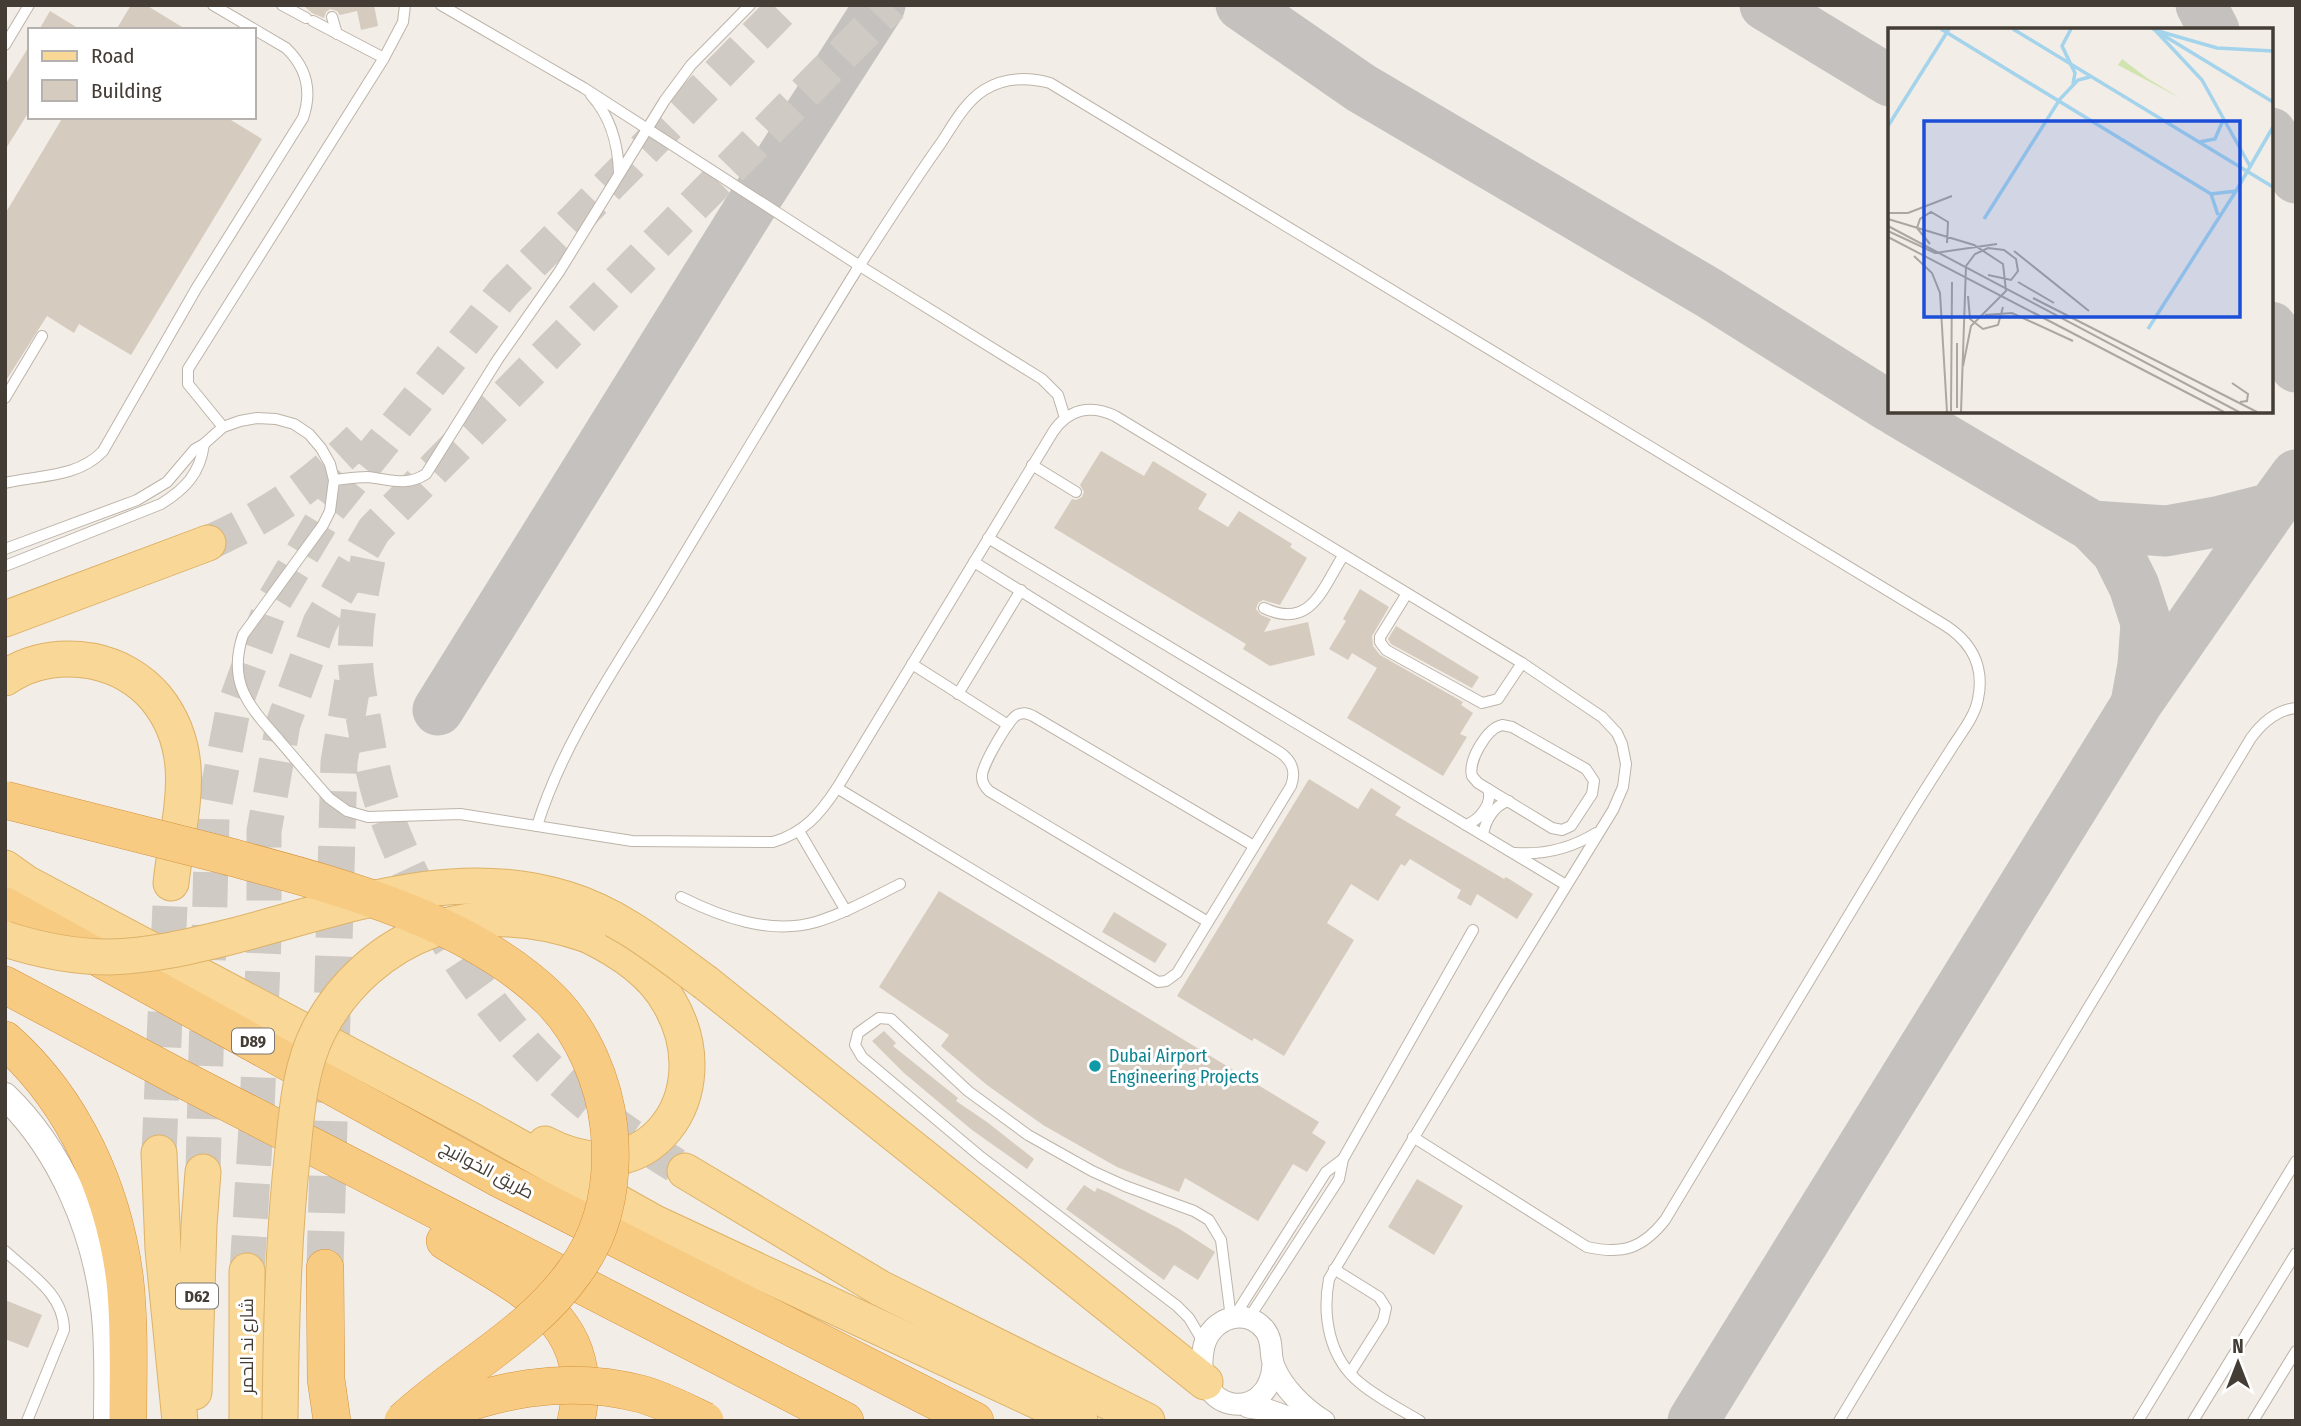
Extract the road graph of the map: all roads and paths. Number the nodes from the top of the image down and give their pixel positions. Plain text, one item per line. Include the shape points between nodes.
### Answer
1 (30, 5) edge
2 (212, 5) edge
3 (282, 5) edge
4 (405, 5) edge
5 (441, 5) edge
6 (750, 5) edge
7 (293, 8) edge
8 (332, 17) dead end
9 (252, 28) edge
10 (256, 31) edge
11 (337, 34) junction
12 (5, 45) edge
13 (384, 58) junction
14 (584, 88) junction
15 (647, 127) junction
16 (619, 175) junction
17 (860, 266) junction
18 (42, 336) dead end
19 (5, 398) edge
20 (1065, 418) junction
21 (223, 427) junction
22 (204, 444) junction
23 (1032, 465) junction
24 (334, 480) junction
25 (5, 483) edge
26 (1076, 492) dead end
27 (988, 538) junction
28 (208, 543) tunnel mouth
29 (5, 549) edge
30 (1343, 556) junction
31 (974, 562) junction
32 (5, 566) edge
33 (1021, 590) junction
34 (1406, 594) junction
35 (1264, 608) dead end
36 (5, 619) edge
37 (1522, 663) junction
38 (912, 664) junction
39 (5, 678) edge
40 (958, 694) junction
41 (2296, 708) edge
42 (1008, 725) junction
43 (837, 788) junction
44 (1488, 789) junction
45 (5, 800) edge
46 (1509, 801) junction
47 (1466, 825) junction
48 (537, 826) junction
49 (799, 831) junction
50 (1598, 832) junction
51 (1483, 835) junction
52 (1254, 846) junction
53 (1512, 853) junction
54 (5, 868) edge
55 (171, 883) tunnel mouth
56 (900, 884) dead end
57 (1566, 885) junction
58 (681, 897) dead end
59 (5, 906) edge
60 (846, 911) junction
61 (1208, 922) junction
62 (1472, 930) dead end
63 (5, 939) edge
64 (5, 985) edge
65 (5, 1040) edge
66 (5, 1096) edge
67 (471, 1120) junction
68 (1413, 1137) junction
69 (159, 1153) tunnel mouth
70 (2296, 1161) edge
71 (685, 1171) tunnel mouth
72 (203, 1172) tunnel mouth
73 (374, 1178) junction
74 (5, 1251) edge
75 (2296, 1253) edge
76 (325, 1268) tunnel mouth
77 (1334, 1269) junction
78 (247, 1271) tunnel mouth
79 (1238, 1318) junction
80 (1205, 1345) junction
81 (2296, 1351) edge
82 (1273, 1364) junction
83 (1350, 1373) junction
84 (1205, 1382) junction
85 (1248, 1407) junction
86 (27, 1421) edge
87 (107, 1421) edge
88 (128, 1421) edge
89 (180, 1421) edge
90 (193, 1421) edge
91 (247, 1421) edge
92 (280, 1421) edge
93 (332, 1421) edge
94 (403, 1421) edge
95 (421, 1421) edge
96 (576, 1421) edge
97 (705, 1421) edge
98 (845, 1421) edge
99 (975, 1421) edge
100 (1080, 1421) edge
101 (1147, 1421) edge
102 (1299, 1421) edge
103 (1324, 1421) edge
104 (1420, 1421) edge
105 (1839, 1421) edge
106 (2138, 1421) edge
107 (2193, 1421) edge
108 (2253, 1421) edge

1 - 12 lane
2 - 9 lane
3 - 7 lane
4 - 13 lane via 403,22
5 - 14 lane
6 - 15 lane via 691,65
7 - 11 lane
8 - 11 lane
10 - 25 lane via 294,55 305,74 307,108 303,118 196,289 103,452 78,469
11 - 13 lane
13 - 21 lane via 188,369 188,384
14 - 15 lane
14 - 16 lane via 611,128
15 - 16 lane
15 - 17 lane
16 - 24 lane via 426,474 405,482 362,477
17 - 20 lane via 1042,379 1058,395
17 - 48 lane via 594,704 551,787
17 - 68 lane via 971,102 999,83 1016,79 1050,83 1943,624 1971,649 1979,666 1978,704 1654,1234 1622,1250 1587,1247
18 - 19 lane
20 - 23 lane
20 - 30 lane via 1095,409 1115,416
21 - 22 lane
21 - 24 lane via 257,418 293,424 321,448
22 - 29 lane via 188,454 167,482 137,500
22 - 32 lane via 194,476 160,504
23 - 26 lane
23 - 27 lane
24 - 48 lane via 323,525 243,635 237,668 246,701 329,798 347,811 377,818 460,814
27 - 31 lane
27 - 47 lane
28 - 36 main road
30 - 34 lane
30 - 35 lane via 1303,612 1279,615
31 - 33 lane
31 - 38 lane
33 - 40 lane
33 - 52 lane via 1287,758 1294,771 1291,786
34 - 37 lane
34 - 37 lane via 1380,637 1386,650 1482,703 1498,699
37 - 50 lane via 1602,717 1622,744 1626,764 1623,787
38 - 40 lane
38 - 43 lane
39 - 55 main road via 35,663 56,659 101,663 126,673 166,710 178,732 185,777
40 - 42 lane
41 - 105 lane via 2274,715 2251,738
42 - 52 lane via 1020,714 1033,716
42 - 61 lane via 983,769 989,791
43 - 49 lane via 820,813
43 - 61 lane via 1158,982 1177,973
44 - 46 lane
44 - 46 lane via 1475,780 1471,767 1489,733 1502,725 1586,769 1594,780 1592,794 1574,823 1562,830
44 - 47 lane via 1488,804
45 - 94 highway, bridge via 318,881 418,918 480,946 518,971 552,1001 579,1037 604,1100 610,1145 609,1189 597,1232 576,1271 547,1305
46 - 51 lane via 1495,810
47 - 51 lane
48 - 49 lane via 632,841 758,843
49 - 60 lane
50 - 53 lane via 1557,850
50 - 57 lane
51 - 53 lane
52 - 61 lane
53 - 57 lane
54 - 67 main road
56 - 60 lane
57 - 68 lane
58 - 60 lane via 744,922 779,926 813,923
59 - 99 highway, طريق الخوانيج / D89 via 500,1179
62 - 79 lane via 1343,1159 1339,1180
63 - 84 main road, bridge via 81,956 134,956 188,947 414,889 461,884 540,892 588,907 631,929 706,983
64 - 73 highway
65 - 88 highway via 61,1106 86,1150 110,1209 125,1283
66 - 87 street via 39,1137 83,1218 104,1309
67 - 92 main road, bridge via 499,1121 576,1157 617,1160 636,1153 668,1125 686,1087 686,1046 669,1002 646,975 610,946 559,925 529,919 498,918 442,926 417,935 350,985 330,1011 304,1073 288,1196
67 - 100 main road via 653,1222
68 - 77 lane
69 - 89 main road via 163,1249
70 - 106 lane
71 - 101 main road via 880,1287
72 - 90 main road, D62
73 - 96 highway via 412,1217 522,1287 560,1326 574,1350 580,1378
73 - 98 highway
74 - 86 lane via 50,1293 64,1317 64,1330
75 - 107 lane
76 - 93 highway via 326,1379
77 - 83 lane via 1326,1293 1326,1321 1334,1348
77 - 83 lane via 1379,1297 1386,1308 1383,1321
78 - 91 main road, شارع ند الحمر
79 - 80 street via 1213,1328
79 - 80 lane via 1221,1240 1202,1214 1111,1180 1028,1135 968,1091 891,1019 879,1018 858,1033 855,1045 862,1058 981,1157 1177,1306
79 - 82 street via 1257,1322 1269,1336
80 - 84 street
81 - 108 lane
82 - 85 street via 1270,1388
82 - 103 street via 1294,1396
83 - 104 lane
84 - 85 street via 1221,1403
85 - 102 street
95 - 97 highway, bridge via 505,1391 575,1384 644,1395

